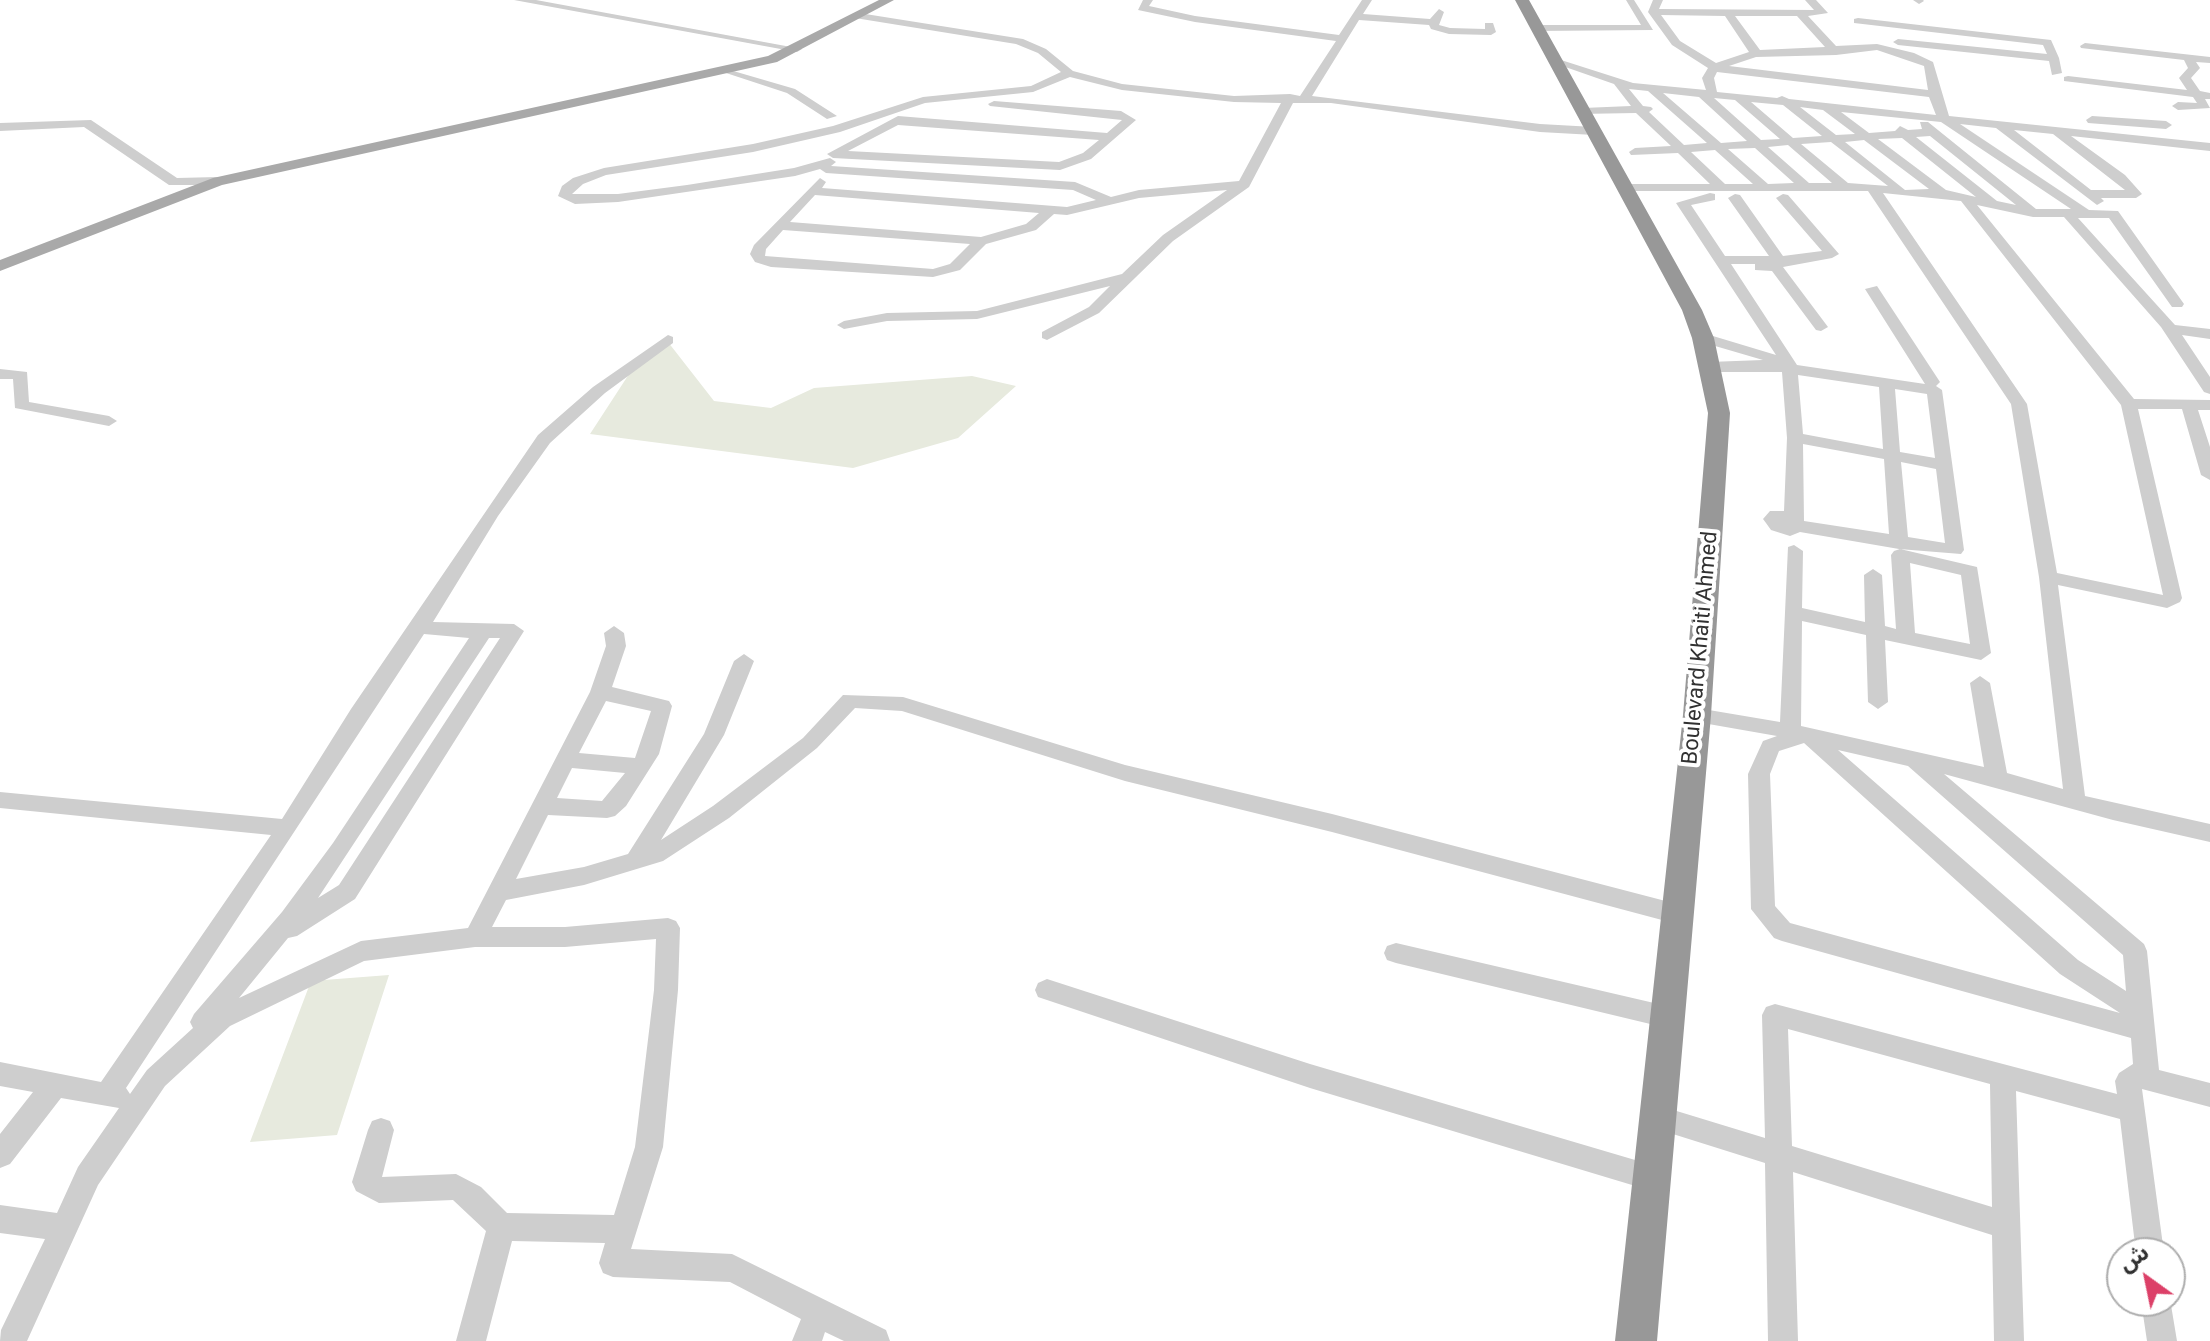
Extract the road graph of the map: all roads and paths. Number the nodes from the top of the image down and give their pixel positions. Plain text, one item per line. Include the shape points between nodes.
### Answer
1 (519, 0) edge
2 (888, 0) edge
3 (1148, 0) edge
4 (1367, 0) edge
5 (1522, 0) edge
6 (1658, 0) edge
7 (1773, 0) edge
8 (1810, 0) edge
9 (1819, 0) edge
10 (1630, 2) dead end
11 (1653, 12) junction
12 (1783, 12) junction
13 (1728, 13) junction
14 (1800, 13) junction
15 (859, 16) junction
16 (1356, 17) junction
17 (1858, 21) junction
18 (1489, 25) dead end
19 (1536, 28) junction
20 (1911, 28) junction
21 (2077, 36) dead end
22 (1344, 39) junction
23 (1875, 43) junction
24 (1915, 44) junction
25 (797, 49) junction
26 (1836, 52) junction
27 (1902, 52) junction
28 (1755, 54) junction
29 (2087, 57) junction
30 (2210, 60) edge
31 (1557, 62) junction
32 (2191, 62) junction
33 (1714, 68) junction
34 (2210, 68) edge
35 (727, 70) junction
36 (2062, 72) junction
37 (2111, 72) junction
38 (1069, 73) junction
39 (1776, 75) junction
40 (2135, 75) junction
41 (2186, 81) junction
42 (1618, 82) junction
43 (2096, 82) junction
44 (2119, 85) junction
45 (2143, 88) junction
46 (1652, 89) junction
47 (1707, 93) junction
48 (1935, 94) junction
49 (2103, 94) dead end
50 (2196, 94) junction
51 (2210, 96) edge
52 (1290, 97) junction
53 (1738, 97) junction
54 (956, 98) junction
55 (1305, 98) junction
56 (1782, 100) junction
57 (2150, 102) dead end
58 (1824, 104) junction
59 (2178, 106) dead end
60 (1675, 108) junction
61 (1640, 110) junction
62 (1875, 111) junction
63 (2158, 113) dead end
64 (831, 116) dead end
65 (1913, 116) junction
66 (2119, 117) junction
67 (1944, 119) junction
68 (898, 121) junction
69 (1589, 122) junction
70 (2138, 123) junction
71 (1998, 124) junction
72 (0, 127) edge
73 (2055, 130) junction
74 (1932, 132) junction
75 (1905, 134) junction
76 (2087, 134) junction
77 (1112, 137) junction
78 (1868, 137) junction
79 (1831, 140) junction
80 (2150, 140) junction
81 (1795, 143) junction
82 (1759, 145) junction
83 (1722, 147) junction
84 (2210, 147) edge
85 (1683, 149) junction
86 (1635, 152) dead end
87 (830, 161) junction
88 (2097, 161) junction
89 (2046, 162) junction
90 (2071, 180) junction
91 (218, 181) junction
92 (2043, 182) junction
93 (1244, 184) junction
94 (1764, 187) junction
95 (1805, 187) junction
96 (1872, 187) junction
97 (2001, 187) junction
98 (1627, 188) junction
99 (1722, 188) junction
100 (815, 191) junction
101 (1845, 192) junction
102 (1942, 193) junction
103 (1905, 194) junction
104 (1969, 194) junction
105 (2089, 194) junction
106 (1735, 198) junction
107 (1783, 198) junction
108 (1107, 200) junction
109 (1049, 211) junction
110 (2033, 213) junction
111 (2068, 214) junction
112 (2087, 214) junction
113 (2113, 214) junction
114 (783, 226) junction
115 (981, 241) junction
116 (1722, 263) junction
117 (1778, 263) junction
118 (0, 266) edge
119 (1127, 277) junction
120 (1872, 289) dead end
121 (2177, 304) dead end
122 (844, 325) dead end
123 (1821, 327) dead end
124 (2170, 329) junction
125 (2210, 334) edge
126 (1047, 335) dead end
127 (668, 340) dead end
128 (1705, 352) junction
129 (1767, 361) junction
130 (1789, 365) junction
131 (0, 374) edge
132 (1886, 381) junction
133 (2210, 389) edge
134 (2129, 404) junction
135 (2189, 405) junction
136 (2210, 405) edge
137 (109, 421) dead end
138 (1795, 438) junction
139 (1891, 455) junction
140 (1944, 465) junction
141 (2210, 475) edge
142 (1899, 543) junction
143 (1794, 551) dead end
144 (1873, 575) dead end
145 (2048, 577) junction
146 (1792, 612) junction
147 (418, 627) junction
148 (1876, 631) junction
149 (614, 633) dead end
150 (1906, 637) junction
151 (744, 661) dead end
152 (1980, 683) dead end
153 (600, 692) junction
154 (1878, 702) dead end
155 (1697, 715) junction
156 (1801, 734) junction
157 (566, 760) junction
158 (1914, 760) junction
159 (641, 767) junction
160 (1997, 778) junction
161 (0, 800) edge
162 (2075, 800) junction
163 (542, 806) junction
164 (288, 828) junction
165 (2210, 833) edge
166 (636, 861) junction
167 (498, 892) junction
168 (1677, 914) junction
169 (475, 937) junction
170 (1396, 953) dead end
171 (1047, 990) dead end
172 (1667, 1017) junction
173 (2140, 1021) junction
174 (0, 1074) edge
175 (2003, 1075) junction
176 (2147, 1078) junction
177 (56, 1084) junction
178 (149, 1088) junction
179 (2210, 1095) edge
180 (106, 1096) junction
181 (2132, 1110) junction
182 (1657, 1117) junction
183 (381, 1130) dead end
184 (0, 1155) edge
185 (1780, 1155) junction
186 (1652, 1178) junction
187 (0, 1219) edge
188 (2005, 1225) junction
189 (62, 1227) junction
190 (501, 1227) junction
191 (623, 1229) junction
192 (2148, 1237) edge
193 (818, 1312) junction
194 (2158, 1317) edge
195 (12, 1341) edge
196 (471, 1341) edge
197 (807, 1341) edge
198 (873, 1341) edge
199 (1636, 1341) edge
200 (1783, 1341) edge
201 (2009, 1341) edge
202 (2162, 1341) edge

1 - 25 street
2 - 15 main road
3 - 22 street via 1142,8 1186,18
4 - 16 street
5 - 19 highway, Boulevard Khaiti Ahmed
6 - 11 street
7 - 12 street
8 - 14 street via 1823,13
9 - 17 street
10 - 19 street via 1649,28
11 - 13 street
11 - 33 street via 1676,43
12 - 13 street
12 - 14 street
13 - 28 street
14 - 26 street
15 - 25 main road
15 - 38 street via 1019,41
16 - 18 street via 1436,17 1435,27 1449,31 1491,32
16 - 22 street
17 - 20 street
17 - 23 street
19 - 31 highway, Boulevard Khaiti Ahmed
20 - 24 street
20 - 36 street via 2047,42
21 - 29 street
22 - 55 street
23 - 24 street
23 - 26 street
23 - 27 street
24 - 27 street
24 - 36 street
25 - 35 main road
26 - 28 street
27 - 48 street via 1929,64
28 - 33 street
29 - 32 street
29 - 36 street
29 - 37 street
29 - 43 street
30 - 32 street
31 - 42 street
31 - 69 highway, Boulevard Khaiti Ahmed
32 - 34 street
32 - 41 street
33 - 39 street
33 - 47 street
35 - 64 street via 791,91
35 - 91 main road
36 - 43 street
37 - 40 street
37 - 44 street
38 - 52 street via 1136,88 1234,99
38 - 54 street via 1033,89
39 - 48 street
39 - 56 street
40 - 41 street
40 - 45 street
41 - 50 street
42 - 46 street
42 - 61 street
43 - 44 street
43 - 49 street
44 - 45 street
44 - 66 street via 2126,105
45 - 50 street
45 - 57 street
46 - 47 street
46 - 60 street
47 - 53 street
47 - 82 street
48 - 67 street
50 - 51 street
50 - 59 street via 2205,107
52 - 55 street
52 - 93 street
53 - 56 street
53 - 81 street
54 - 68 street
54 - 77 street via 1128,117
54 - 87 street via 923,100 836,129 753,148 604,172 578,181 565,196 618,198 687,189 795,172
55 - 69 street via 1540,128
56 - 58 street
56 - 79 street
58 - 62 street
58 - 78 street
60 - 61 street
60 - 83 street
61 - 69 street
61 - 85 street
62 - 65 street
62 - 75 street
63 - 70 street via 2166,125
65 - 67 street
65 - 74 street
66 - 70 street
66 - 76 street via 2092,120
67 - 71 street
67 - 92 street
68 - 77 street
68 - 87 street
69 - 98 highway, Boulevard Khaiti Ahmed
70 - 80 street
71 - 73 street
71 - 89 street
72 - 91 street via 87,123 174,182
73 - 76 street
73 - 88 street
74 - 75 street
74 - 97 street
75 - 78 street
75 - 104 street
76 - 80 street
77 - 87 street via 1087,156 1047,167
78 - 79 street
78 - 102 street
79 - 81 street
79 - 103 street
80 - 84 street
81 - 82 street
81 - 101 street
82 - 83 street
82 - 95 street
83 - 85 street
83 - 94 street
85 - 86 street
85 - 99 street
87 - 100 street
87 - 108 street via 1075,186
88 - 89 street
88 - 105 street via 2136,194
89 - 90 street
90 - 92 street
90 - 105 street
91 - 118 main road
92 - 97 street
92 - 112 street
93 - 108 street
93 - 119 street via 1168,238
94 - 95 street
94 - 99 street
95 - 101 street
96 - 101 street
96 - 103 street
96 - 145 street via 2019,404
97 - 104 street
97 - 110 street
98 - 99 street
98 - 128 highway, Boulevard Khaiti Ahmed via 1692,310
100 - 109 street
100 - 114 street
101 - 107 street
102 - 103 street
102 - 104 street
104 - 110 street
104 - 134 street
105 - 113 street
106 - 107 street
106 - 116 street via 1698,197 1683,203
106 - 117 street
107 - 117 street via 1832,254
108 - 109 street
109 - 115 street via 1031,227
110 - 111 street
111 - 112 street
111 - 124 street
112 - 113 street
113 - 121 street
114 - 115 street
114 - 115 street via 759,248 760,259 933,273 955,267
116 - 117 street
116 - 130 street
117 - 123 street
119 - 122 street via 977,315 887,317
119 - 126 street via 1094,310
120 - 130 street via 1932,382
124 - 125 street
124 - 133 street
127 - 147 street via 544,439
128 - 129 street
128 - 129 street
128 - 129 street
128 - 155 highway, Boulevard Khaiti Ahmed via 1719,413
129 - 130 street
130 - 132 street
130 - 138 street
131 - 137 street via 21,375 21,405
132 - 139 street
132 - 140 street via 1934,390
134 - 135 street
134 - 145 street via 2173,598 2167,602
135 - 136 street
135 - 141 street
138 - 139 street
138 - 142 street via 1796,522
139 - 140 street
139 - 142 street
140 - 142 street via 1955,550
143 - 146 street
144 - 148 street
145 - 162 street
146 - 148 street
146 - 156 street
147 - 164 street
147 - 178 street via 483,632 341,849
148 - 150 street
148 - 154 street
149 - 153 street via 616,646
150 - 150 street via 1981,653 1970,571 1900,555
151 - 166 street via 714,735
152 - 160 street
153 - 157 street
153 - 159 street via 654,702 664,710
155 - 156 street
155 - 168 highway, Boulevard Khaiti Ahmed
156 - 158 street
156 - 173 street via 2069,967
156 - 173 street via 1770,746 1759,774 1763,909 1782,931
157 - 159 street
157 - 163 street
158 - 160 street
158 - 173 street via 2135,951
159 - 163 street via 607,810
160 - 162 street
161 - 164 street
162 - 165 street
163 - 167 street
164 - 180 street
166 - 167 street
166 - 168 street via 655,855 721,812 810,743 850,700 903,704 1125,773
167 - 169 street
168 - 172 highway, Boulevard Khaiti Ahmed
169 - 178 street via 361,951 221,1018
169 - 191 street via 565,937 668,928 649,1147
170 - 172 street
171 - 186 street via 1310,1076
172 - 182 highway, Boulevard Khaiti Ahmed
173 - 176 street
174 - 177 street
175 - 181 street
175 - 185 street via 1775,1015
175 - 188 street
176 - 179 street
176 - 181 street via 2130,1078
177 - 180 street
177 - 184 street
178 - 180 street
178 - 189 street via 88,1176
181 - 192 street
182 - 185 street
182 - 186 highway, Boulevard Khaiti Ahmed
183 - 190 street via 366,1182 379,1190 456,1187
185 - 188 street
185 - 200 street
186 - 199 highway, Boulevard Khaiti Ahmed
187 - 189 street
188 - 201 street
189 - 195 street
190 - 191 street
190 - 196 street
191 - 193 street via 613,1263 732,1268
193 - 197 street
193 - 198 street
194 - 202 street

